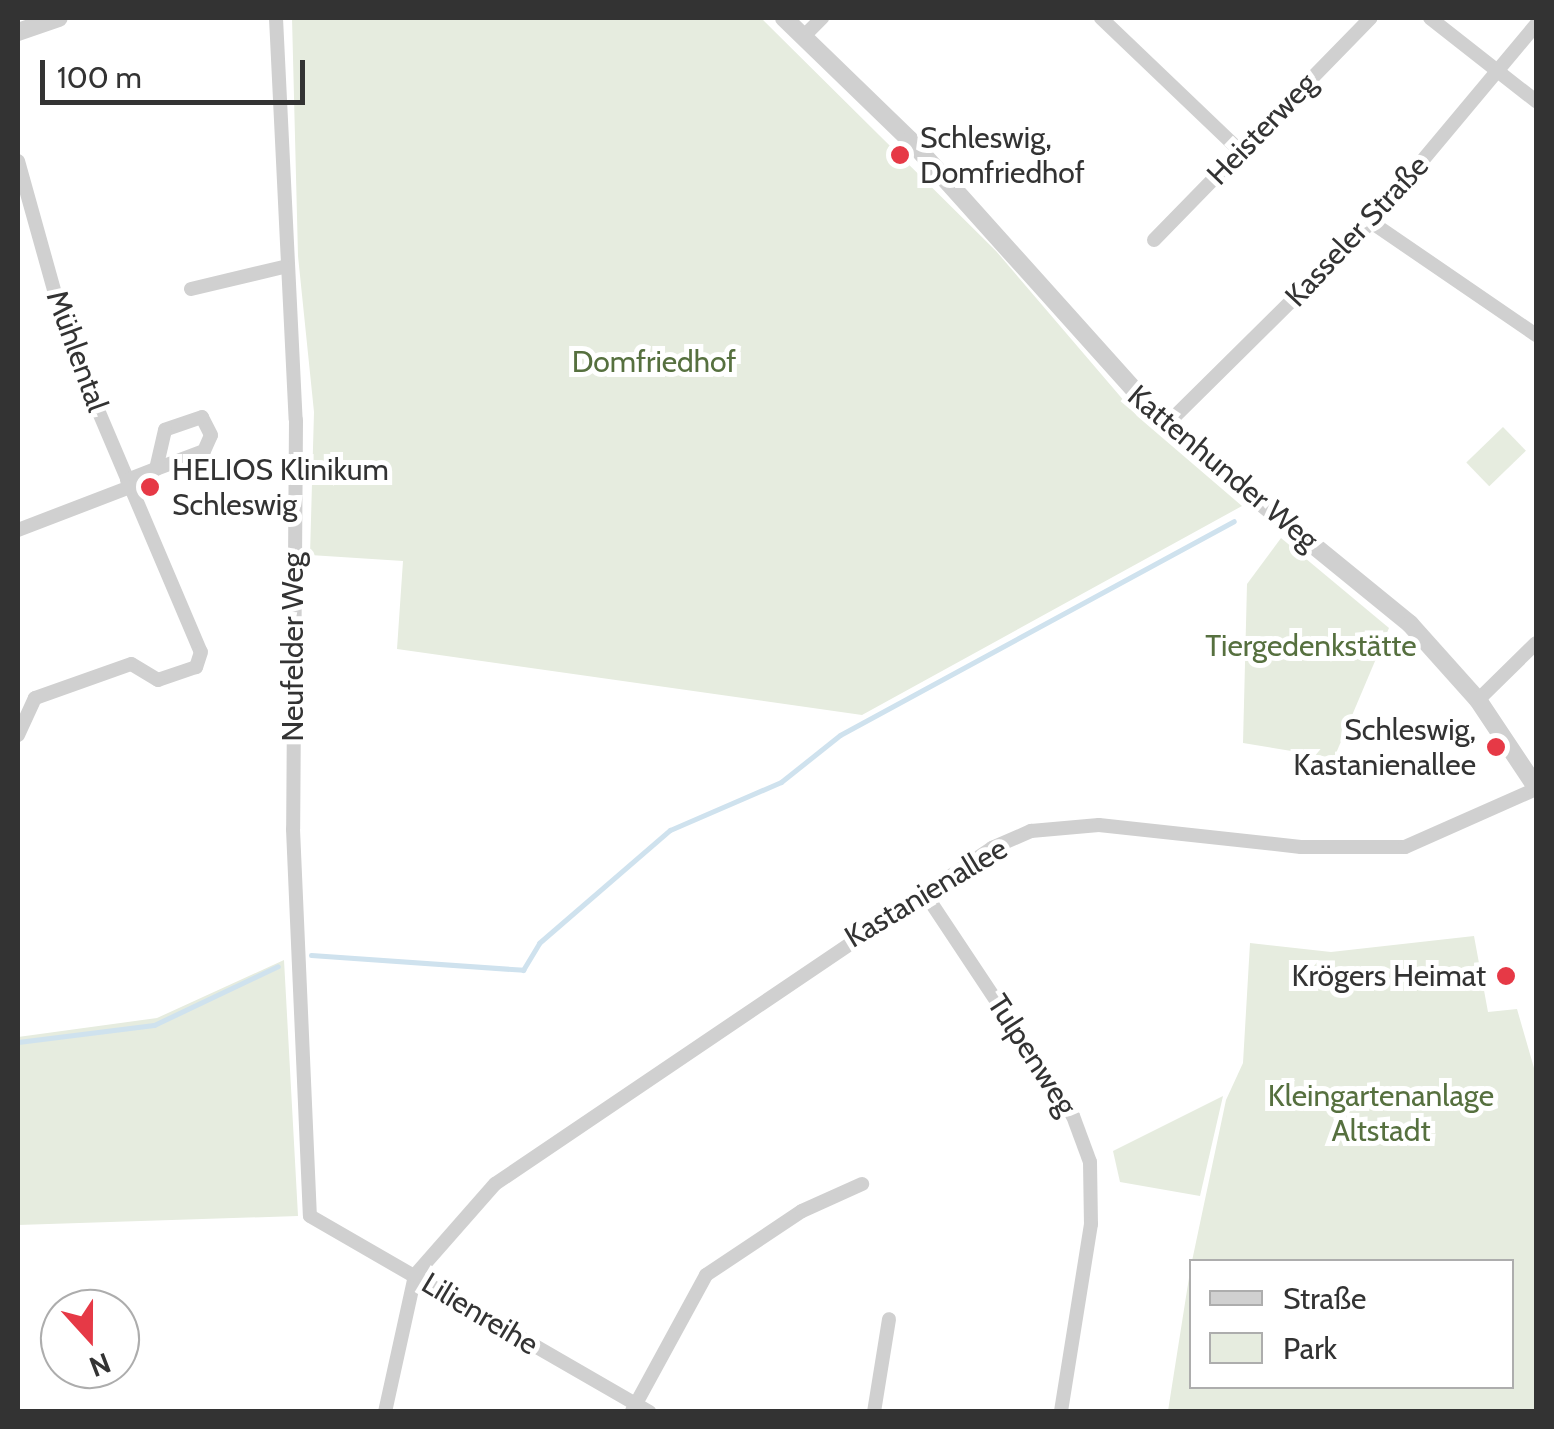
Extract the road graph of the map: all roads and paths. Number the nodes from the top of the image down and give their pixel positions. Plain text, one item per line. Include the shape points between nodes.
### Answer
1 (59, 18) edge
2 (276, 18) edge
3 (784, 18) edge
4 (822, 18) edge
5 (1101, 18) edge
6 (1371, 18) edge
7 (1430, 18) edge
8 (1536, 26) edge
9 (18, 32) edge
10 (804, 37) junction
11 (1496, 74) junction
12 (1536, 101) edge
13 (1241, 152) junction
14 (18, 161) edge
15 (1371, 222) junction
16 (1154, 240) dead end
17 (283, 267) junction
18 (191, 288) dead end
19 (1536, 335) edge
20 (1166, 425) junction
21 (156, 469) junction
22 (129, 484) junction
23 (18, 530) edge
24 (1536, 643) edge
25 (1478, 700) junction
26 (18, 736) edge
27 (1536, 788) edge
28 (924, 892) junction
29 (862, 1184) dead end
30 (310, 1216) joint
31 (415, 1275) junction
32 (889, 1319) dead end
33 (638, 1410) edge
34 (385, 1412) edge
35 (874, 1412) edge
36 (1061, 1412) edge

1 - 9 street
2 - 17 street, Neufelder Weg
3 - 10 street, Kattenhunder Weg
4 - 10 street
5 - 13 street
6 - 13 street, Heisterweg
7 - 11 street
8 - 11 street, Kasseler Straße
10 - 20 street, Kattenhunder Weg via 910,140
11 - 12 street
11 - 15 street, Kasseler Straße
13 - 16 street, Heisterweg
14 - 22 street, Mühlental via 67,337
15 - 19 street
15 - 20 street, Kasseler Straße
17 - 18 street
17 - 30 street, Neufelder Weg via 296,420 293,829
20 - 25 street, Kattenhunder Weg via 1410,624
21 - 21 street via 210,446 202,417 166,430
21 - 22 street
22 - 23 street
22 - 26 street, Mühlental via 201,652 196,667 158,680 131,664 35,698
24 - 25 street
25 - 27 street, Kattenhunder Weg
27 - 28 street, Kastanienallee via 1453,832 1366,851 1062,825 992,848
28 - 31 street, Kastanienallee via 524,1161
28 - 36 street, Tulpenweg via 1074,1116 1090,1162 1092,1224
29 - 33 street via 802,1211 706,1276
30 - 31 street, Lilienreihe
31 - 33 street, Lilienreihe
31 - 34 street
32 - 35 street

